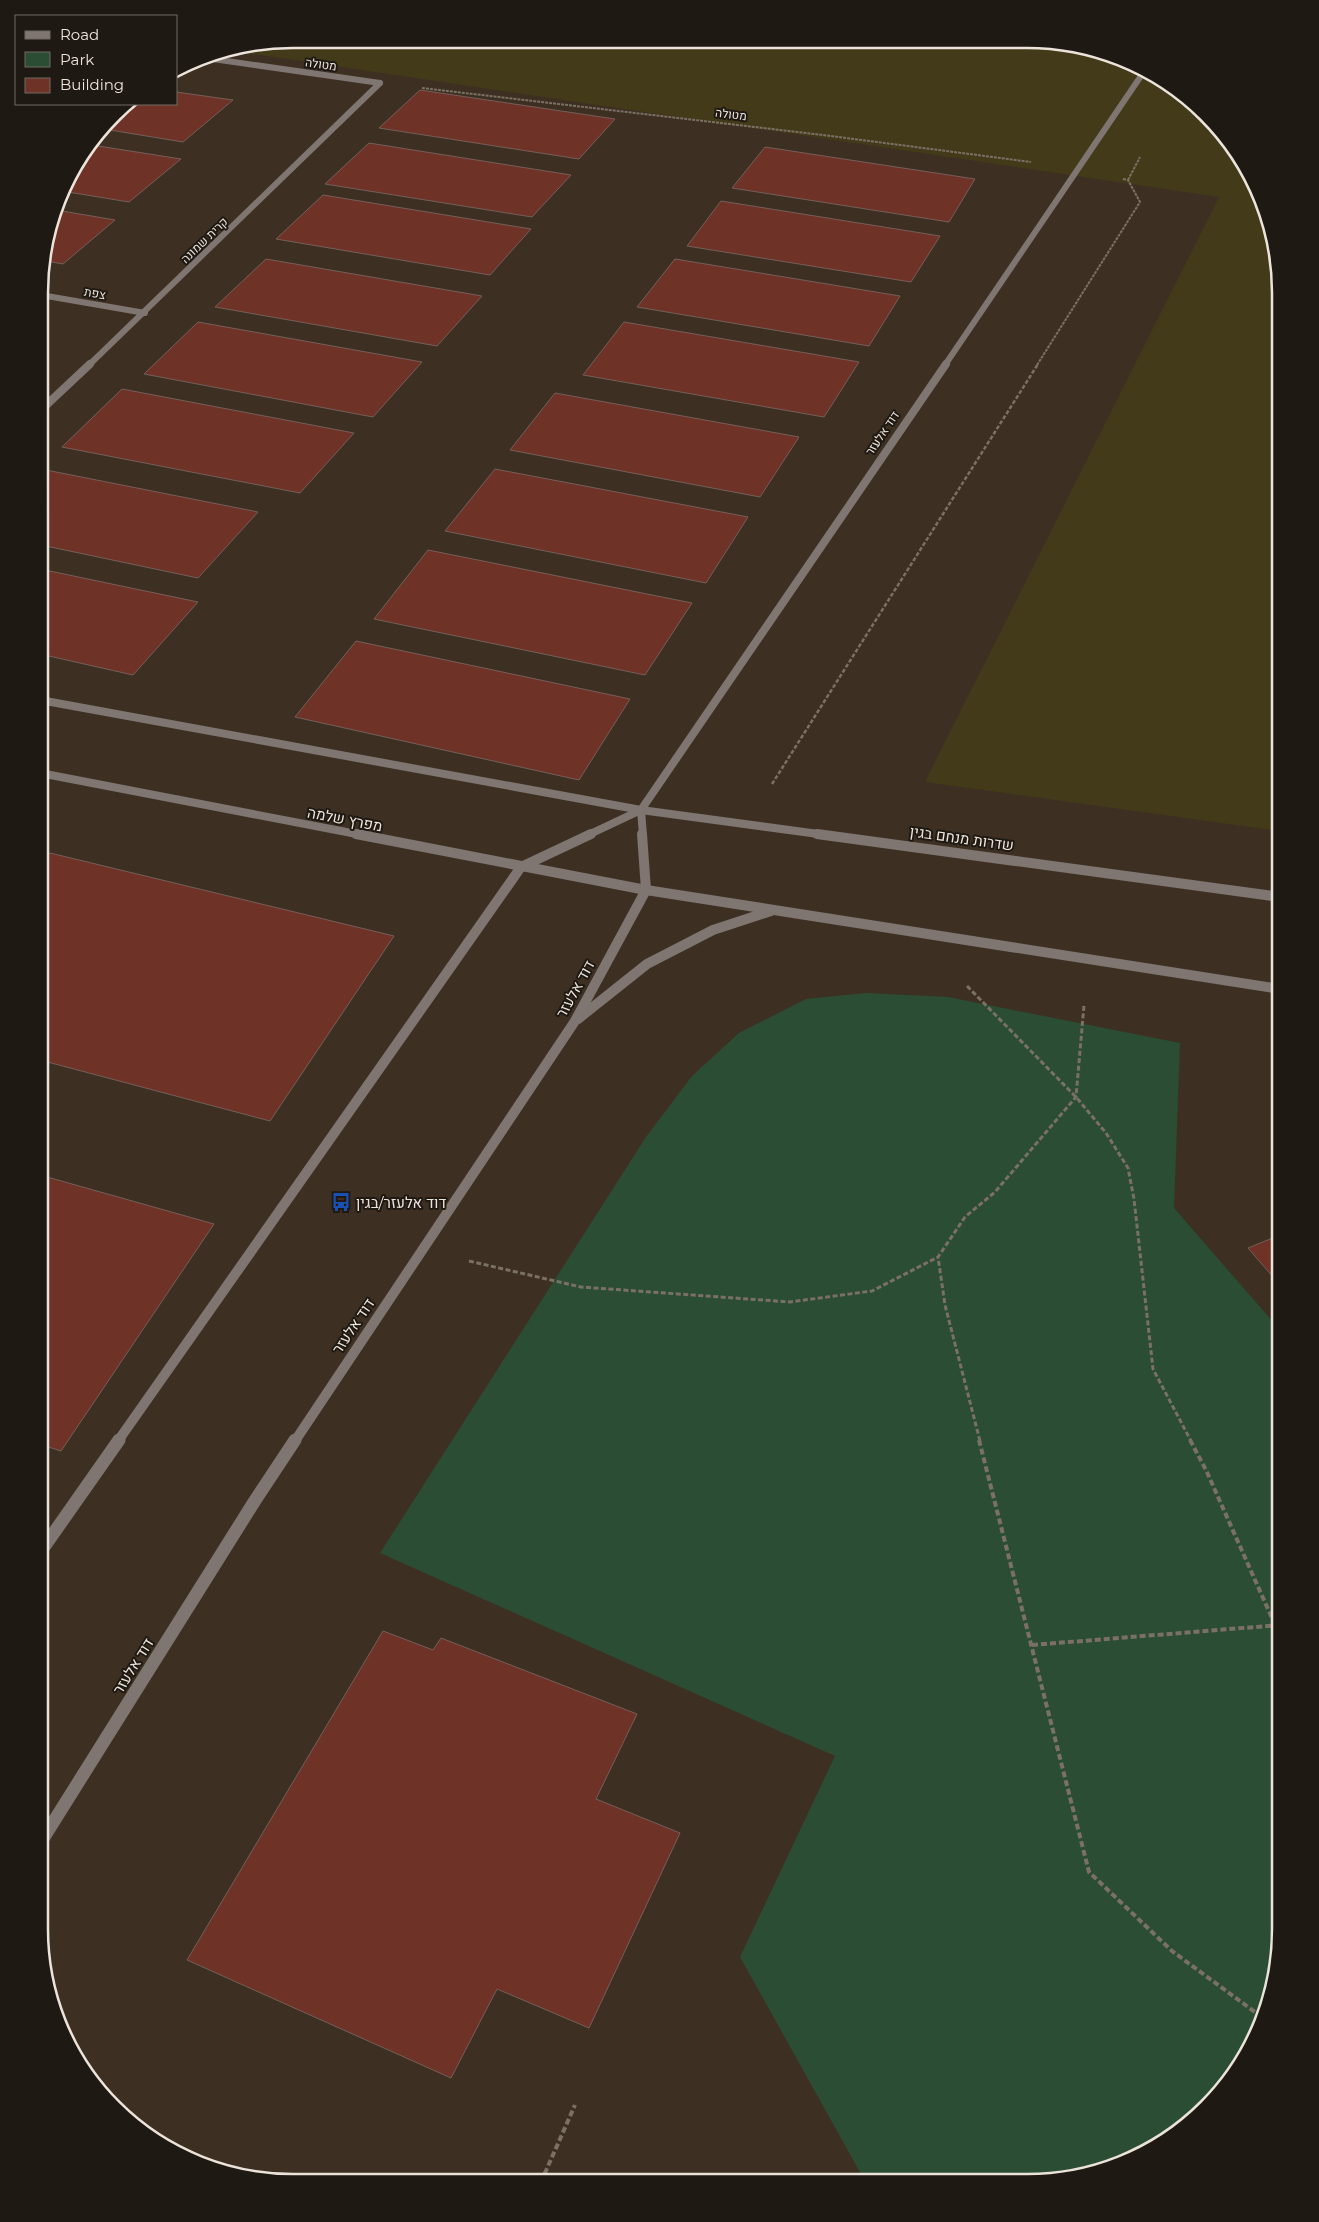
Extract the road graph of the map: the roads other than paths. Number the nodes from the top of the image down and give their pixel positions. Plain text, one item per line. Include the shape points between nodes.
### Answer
1 (216, 59) edge
2 (1140, 76) edge
3 (380, 83) joint
4 (48, 296) edge
5 (145, 313) junction
6 (48, 403) edge
7 (48, 701) edge
8 (48, 775) edge
9 (641, 810) junction
10 (521, 867) junction
11 (646, 890) junction
12 (1272, 896) edge
13 (773, 910) junction
14 (1272, 987) edge
15 (575, 1021) junction
16 (48, 1541) edge
17 (48, 1831) edge

1 - 3 street, מטולה
2 - 9 street, דוד אלעזר
3 - 5 street, קרית שמונה
4 - 5 street, צפת
5 - 6 street, קרית שמונה
7 - 9 street
8 - 10 street, מפרץ שלמה
9 - 10 street
9 - 11 street
9 - 12 street, שדרות מנחם בגין
10 - 11 street, מפרץ שלמה
10 - 16 street
11 - 13 street
11 - 15 street, דוד אלעזר
13 - 14 street via 1104,964
13 - 15 street via 713,930 648,964
15 - 17 street, דוד אלעזר via 254,1502

